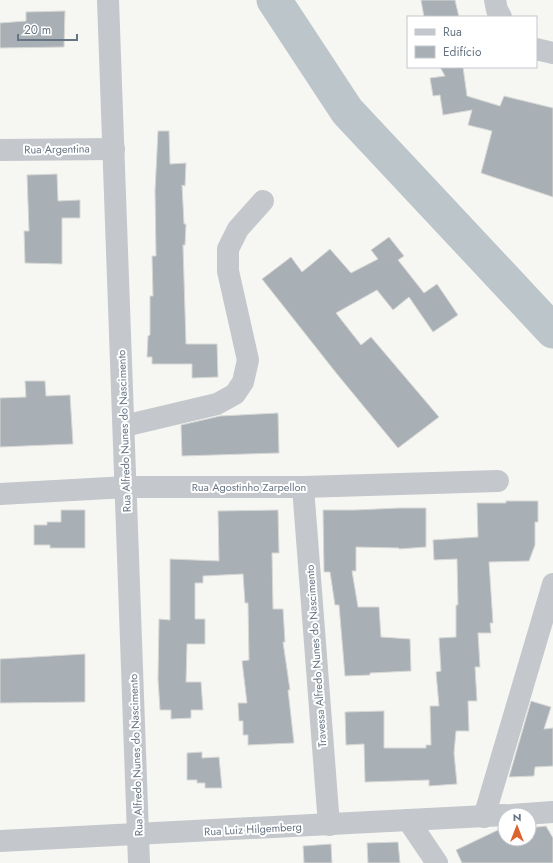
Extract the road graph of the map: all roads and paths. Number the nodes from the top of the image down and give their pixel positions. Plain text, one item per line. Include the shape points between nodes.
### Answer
1 (108, 0) edge
2 (495, 0) edge
3 (500, 16) edge
4 (537, 49) edge
5 (553, 53) edge
6 (114, 149) junction
7 (0, 150) edge
8 (263, 201) dead end
9 (124, 426) junction
10 (498, 481) dead end
11 (127, 487) junction
12 (303, 487) junction
13 (0, 494) edge
14 (553, 584) edge
15 (553, 812) edge
16 (537, 813) edge
17 (495, 816) edge
18 (408, 820) junction
19 (329, 825) junction
20 (138, 834) junction
21 (0, 841) edge
22 (139, 863) edge
23 (437, 863) edge

1 - 6 street, Rua Alfredo Nunes do Nascimento
2 - 3 street
4 - 5 street
6 - 7 street, Rua Argentina
6 - 9 street, Rua Alfredo Nunes do Nascimento
8 - 9 street via 238,229 228,249 228,271 248,360 243,382 235,394 217,404
9 - 11 street, Rua Alfredo Nunes do Nascimento
10 - 12 street, Rua Agostinho Zarpellon
11 - 12 street, Rua Agostinho Zarpellon
11 - 13 street, Rua Agostinho Zarpellon
11 - 20 street, Rua Alfredo Nunes do Nascimento
12 - 19 street, Travessa Alfredo Nunes do Nascimento
14 - 17 street
15 - 16 street
17 - 18 street, Rua Luiz Hilgemberg
18 - 19 street, Rua Luiz Hilgemberg
18 - 23 street
19 - 20 street, Rua Luiz Hilgemberg
20 - 21 street, Rua Luiz Hilgemberg
20 - 22 street, Rua Alfredo Nunes do Nascimento

